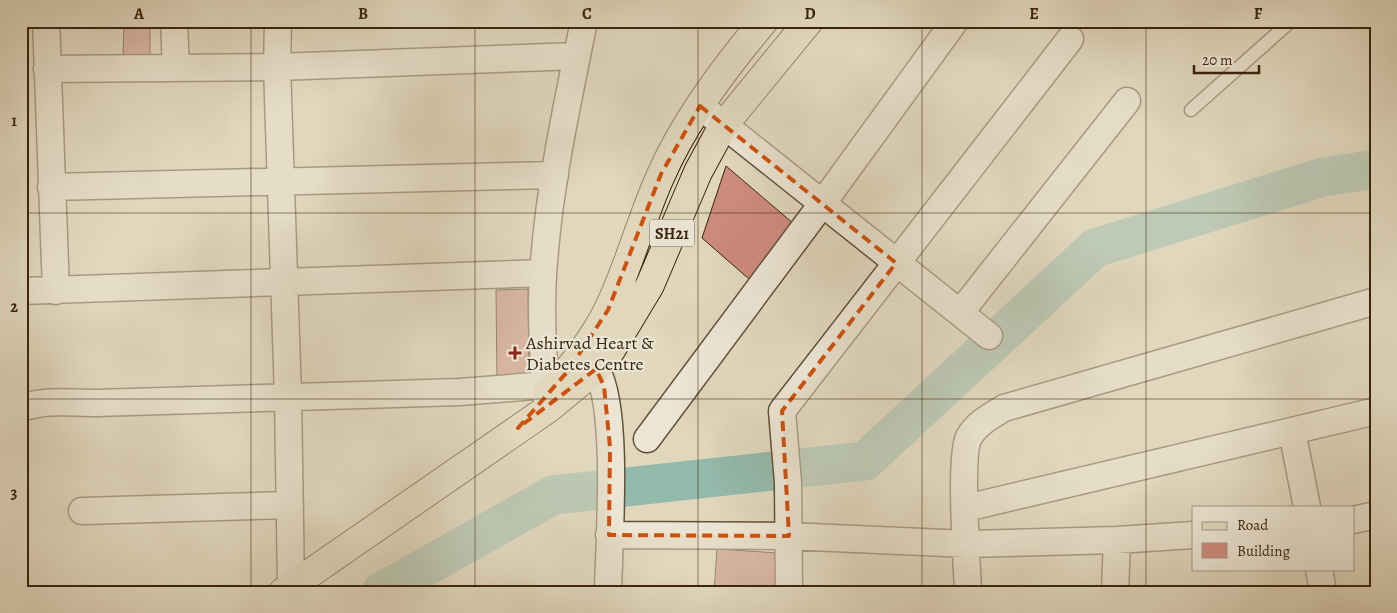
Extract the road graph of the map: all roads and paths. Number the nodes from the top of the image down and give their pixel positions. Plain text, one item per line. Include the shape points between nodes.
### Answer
1 (46, 21) edge
2 (174, 21) edge
3 (278, 21) edge
4 (584, 21) edge
5 (764, 21) edge
6 (809, 21) edge
7 (954, 21) edge
8 (1292, 21) edge
9 (1070, 39) dead end
10 (577, 56) junction
11 (277, 67) junction
12 (176, 68) junction
13 (47, 69) junction
14 (1127, 101) dead end
15 (700, 106) junction
16 (1191, 110) dead end
17 (723, 126) junction
18 (555, 175) junction
19 (281, 182) junction
20 (51, 187) junction
21 (822, 204) junction
22 (896, 263) junction
23 (544, 273) junction
24 (284, 283) junction
25 (56, 291) junction
26 (21, 292) edge
27 (1376, 301) edge
28 (960, 313) junction
29 (989, 336) dead end
30 (588, 362) junction
31 (546, 390) junction
32 (288, 396) junction
33 (21, 408) edge
34 (1376, 411) edge
35 (518, 428) junction
36 (1292, 431) junction
37 (647, 439) dead end
38 (290, 505) junction
39 (1307, 506) edge
40 (966, 508) junction
41 (82, 511) dead end
42 (1376, 515) edge
43 (1354, 520) edge
44 (609, 523) junction
45 (1192, 535) edge
46 (789, 536) junction
47 (1117, 540) junction
48 (967, 544) junction
49 (1319, 570) edge
50 (287, 589) edge
51 (608, 592) edge
52 (790, 592) edge
53 (968, 592) edge
54 (1115, 592) edge
55 (1324, 592) edge

1 - 13 street
2 - 12 street
3 - 11 street
4 - 10 street
5 - 15 main road, SH21
6 - 17 main road, SH21
7 - 21 street
8 - 16 lane
9 - 22 street
10 - 11 street
10 - 18 street
11 - 12 street
11 - 19 street
12 - 13 street
13 - 20 street
14 - 28 street
15 - 17 street
15 - 30 main road, SH21 via 661,174
17 - 21 street
17 - 30 main road, SH21 via 698,172 650,285 608,355
18 - 19 street
18 - 23 street
19 - 20 street
19 - 24 street
20 - 25 street
21 - 22 street
21 - 37 street
22 - 28 street
22 - 46 street via 785,407 781,418 788,484
23 - 24 street
23 - 31 street via 542,330
24 - 25 street
24 - 32 street
25 - 26 street
27 - 40 street via 1004,408 980,423 968,439
28 - 29 street
30 - 31 main road, SH21
30 - 35 main road, SH21 via 549,408
30 - 44 street via 604,386 610,447
31 - 32 street
31 - 35 main road, SH21
32 - 33 street via 96,403 61,400
32 - 38 street
34 - 36 street
35 - 50 main road, SH21
36 - 39 street
36 - 40 street
38 - 41 street
38 - 50 street
40 - 48 street
42 - 43 street
44 - 46 street
44 - 51 street
45 - 47 street
46 - 48 street
46 - 52 street
47 - 48 street
47 - 54 street
48 - 53 street
49 - 55 street

